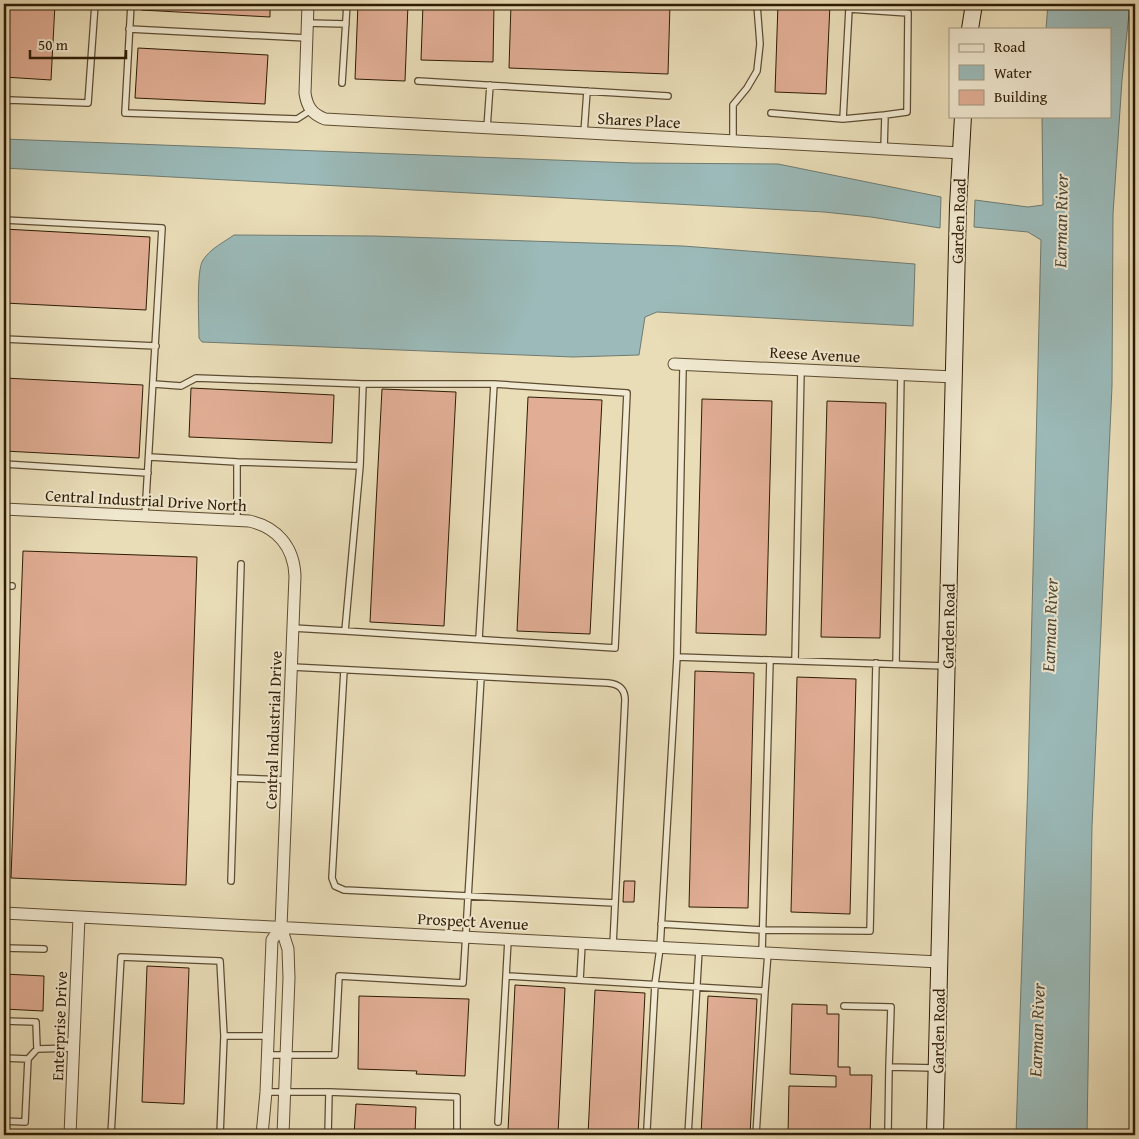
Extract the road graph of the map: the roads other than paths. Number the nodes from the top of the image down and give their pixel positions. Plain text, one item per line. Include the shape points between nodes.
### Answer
1 (95, 4) edge
2 (131, 4) edge
3 (308, 4) edge
4 (347, 4) edge
5 (974, 4) edge
6 (757, 5) dead end
7 (307, 24) junction
8 (346, 24) junction
9 (970, 28) edge
10 (129, 29) junction
11 (307, 38) junction
12 (418, 81) dead end
13 (342, 82) dead end
14 (490, 85) junction
15 (587, 91) junction
16 (668, 96) dead end
17 (4, 103) edge
18 (314, 113) junction
19 (771, 114) dead end
20 (885, 115) junction
21 (843, 118) junction
22 (962, 118) edge
23 (487, 128) junction
24 (584, 133) junction
25 (734, 141) junction
26 (884, 149) junction
27 (961, 153) junction
28 (4, 220) edge
29 (4, 339) edge
30 (156, 346) junction
31 (674, 364) dead end
32 (688, 364) junction
33 (801, 370) junction
34 (901, 374) junction
35 (954, 377) junction
36 (154, 384) junction
37 (363, 384) junction
38 (494, 384) junction
39 (150, 457) junction
40 (237, 462) junction
41 (4, 464) edge
42 (360, 466) junction
43 (148, 473) junction
44 (4, 509) edge
45 (146, 516) junction
46 (237, 520) junction
47 (282, 538) joint
48 (241, 564) dead end
49 (4, 586) edge
50 (12, 586) dead end
51 (293, 628) junction
52 (345, 631) junction
53 (479, 639) junction
54 (677, 657) junction
55 (770, 660) junction
56 (795, 661) junction
57 (876, 663) junction
58 (896, 664) junction
59 (947, 666) junction
60 (292, 667) junction
61 (344, 670) junction
62 (481, 677) junction
63 (234, 778) junction
64 (287, 780) junction
65 (231, 880) dead end
66 (469, 895) junction
67 (615, 903) junction
68 (4, 914) edge
69 (79, 917) junction
70 (661, 924) junction
71 (281, 927) junction
72 (762, 930) junction
73 (465, 937) junction
74 (508, 940) junction
75 (582, 944) junction
76 (613, 945) junction
77 (4, 948) edge
78 (660, 948) junction
79 (44, 949) dead end
80 (699, 950) junction
81 (765, 953) junction
82 (940, 962) junction
83 (506, 976) junction
84 (580, 980) junction
85 (655, 984) junction
86 (697, 987) junction
87 (765, 991) junction
88 (844, 1006) dead end
89 (4, 1021) edge
90 (224, 1036) junction
91 (268, 1036) junction
92 (74, 1048) junction
93 (37, 1049) junction
94 (266, 1055) junction
95 (286, 1055) junction
96 (4, 1058) edge
97 (28, 1059) junction
98 (889, 1067) junction
99 (937, 1068) junction
100 (266, 1092) junction
101 (284, 1092) junction
102 (329, 1092) junction
103 (4, 1121) edge
104 (498, 1122) dead end
105 (647, 1129) dead end
106 (888, 1132) dead end
107 (70, 1135) edge
108 (110, 1135) edge
109 (220, 1135) edge
110 (262, 1135) edge
111 (283, 1135) edge
112 (328, 1135) edge
113 (457, 1135) edge
114 (688, 1135) edge
115 (756, 1135) edge
116 (935, 1135) edge

1 - 17 lane via 88,103 9,100
2 - 10 lane
3 - 7 street
4 - 8 lane
5 - 9 street
6 - 25 lane via 760,44 757,71 734,105
7 - 8 lane
7 - 11 street
8 - 13 lane
10 - 11 lane
10 - 18 lane via 125,113 297,119
11 - 18 street via 305,93 306,102
12 - 14 lane
14 - 15 lane
14 - 23 lane
15 - 16 lane
15 - 24 lane
18 - 23 street, Shares Place via 325,119
19 - 21 lane
20 - 21 lane
20 - 21 lane via 907,112 908,14 849,9
20 - 26 lane
22 - 27 street, Garden Road
23 - 24 street, Shares Place
24 - 25 street, Shares Place
25 - 26 street, Shares Place
26 - 27 street, Shares Place
27 - 35 street, Garden Road
28 - 30 lane via 162,228
29 - 30 lane
30 - 36 lane
31 - 32 street, Reese Avenue
32 - 33 street, Reese Avenue
32 - 54 lane via 683,368
33 - 34 street, Reese Avenue
33 - 56 lane
34 - 35 street, Reese Avenue
34 - 58 lane
35 - 59 street, Garden Road
36 - 37 lane via 181,386 196,378
36 - 39 lane
37 - 38 lane
37 - 42 lane
38 - 53 lane
38 - 53 lane via 628,393 615,648
39 - 40 lane
39 - 43 lane
40 - 42 lane
40 - 46 lane
41 - 43 lane
42 - 52 lane
43 - 45 lane
44 - 45 street, Central Industrial Drive North
45 - 46 street, Central Industrial Drive North
46 - 47 street, Central Industrial Drive North via 258,523
47 - 51 street, Central Industrial Drive via 295,566
48 - 63 lane
49 - 50 lane
51 - 52 lane
51 - 60 street, Central Industrial Drive
52 - 53 lane
54 - 55 lane
54 - 70 lane
55 - 56 lane
55 - 72 lane
56 - 57 lane
57 - 58 lane
57 - 72 lane via 870,931
58 - 59 lane
59 - 82 street, Garden Road
60 - 61 lane
60 - 64 street, Central Industrial Drive
61 - 62 lane
61 - 66 lane via 332,882 344,890
62 - 66 lane
62 - 67 lane via 608,682 623,690
63 - 64 lane
63 - 65 lane
64 - 71 street, Central Industrial Drive
66 - 67 lane
66 - 73 lane
67 - 76 lane
68 - 69 street, Prospect Avenue
69 - 71 street, Prospect Avenue
69 - 92 street, Enterprise Drive
70 - 72 lane
70 - 78 lane
71 - 73 street, Prospect Avenue
71 - 91 street, Central Industrial Drive via 272,940
71 - 95 street, Central Industrial Drive via 288,949
72 - 81 lane
73 - 74 street, Prospect Avenue
73 - 95 lane via 463,983 339,976 335,1055
74 - 75 street, Prospect Avenue
74 - 83 lane
75 - 76 street, Prospect Avenue
75 - 84 lane
76 - 78 street, Prospect Avenue
77 - 79 lane
78 - 80 street, Prospect Avenue
78 - 85 lane
80 - 81 street, Prospect Avenue
80 - 86 lane
81 - 82 street, Prospect Avenue
81 - 87 lane
82 - 99 street, Garden Road
83 - 84 lane
83 - 104 lane
84 - 85 lane
85 - 86 lane
85 - 105 lane
86 - 87 lane
86 - 114 lane
87 - 115 lane
88 - 98 lane via 891,1007
89 - 93 lane via 36,1022
90 - 91 lane
90 - 108 lane via 220,961 121,958
90 - 109 lane
91 - 94 street, Central Industrial Drive
92 - 93 lane
92 - 107 street, Enterprise Drive
93 - 97 lane
94 - 95 lane
94 - 100 street, Central Industrial Drive
95 - 101 street, Central Industrial Drive
96 - 97 lane
97 - 103 lane via 25,1122
98 - 99 lane
98 - 106 lane
99 - 116 street, Garden Road
100 - 101 lane
100 - 110 street, Central Industrial Drive
101 - 102 lane
101 - 111 street, Central Industrial Drive
102 - 112 lane
102 - 113 lane via 458,1097

